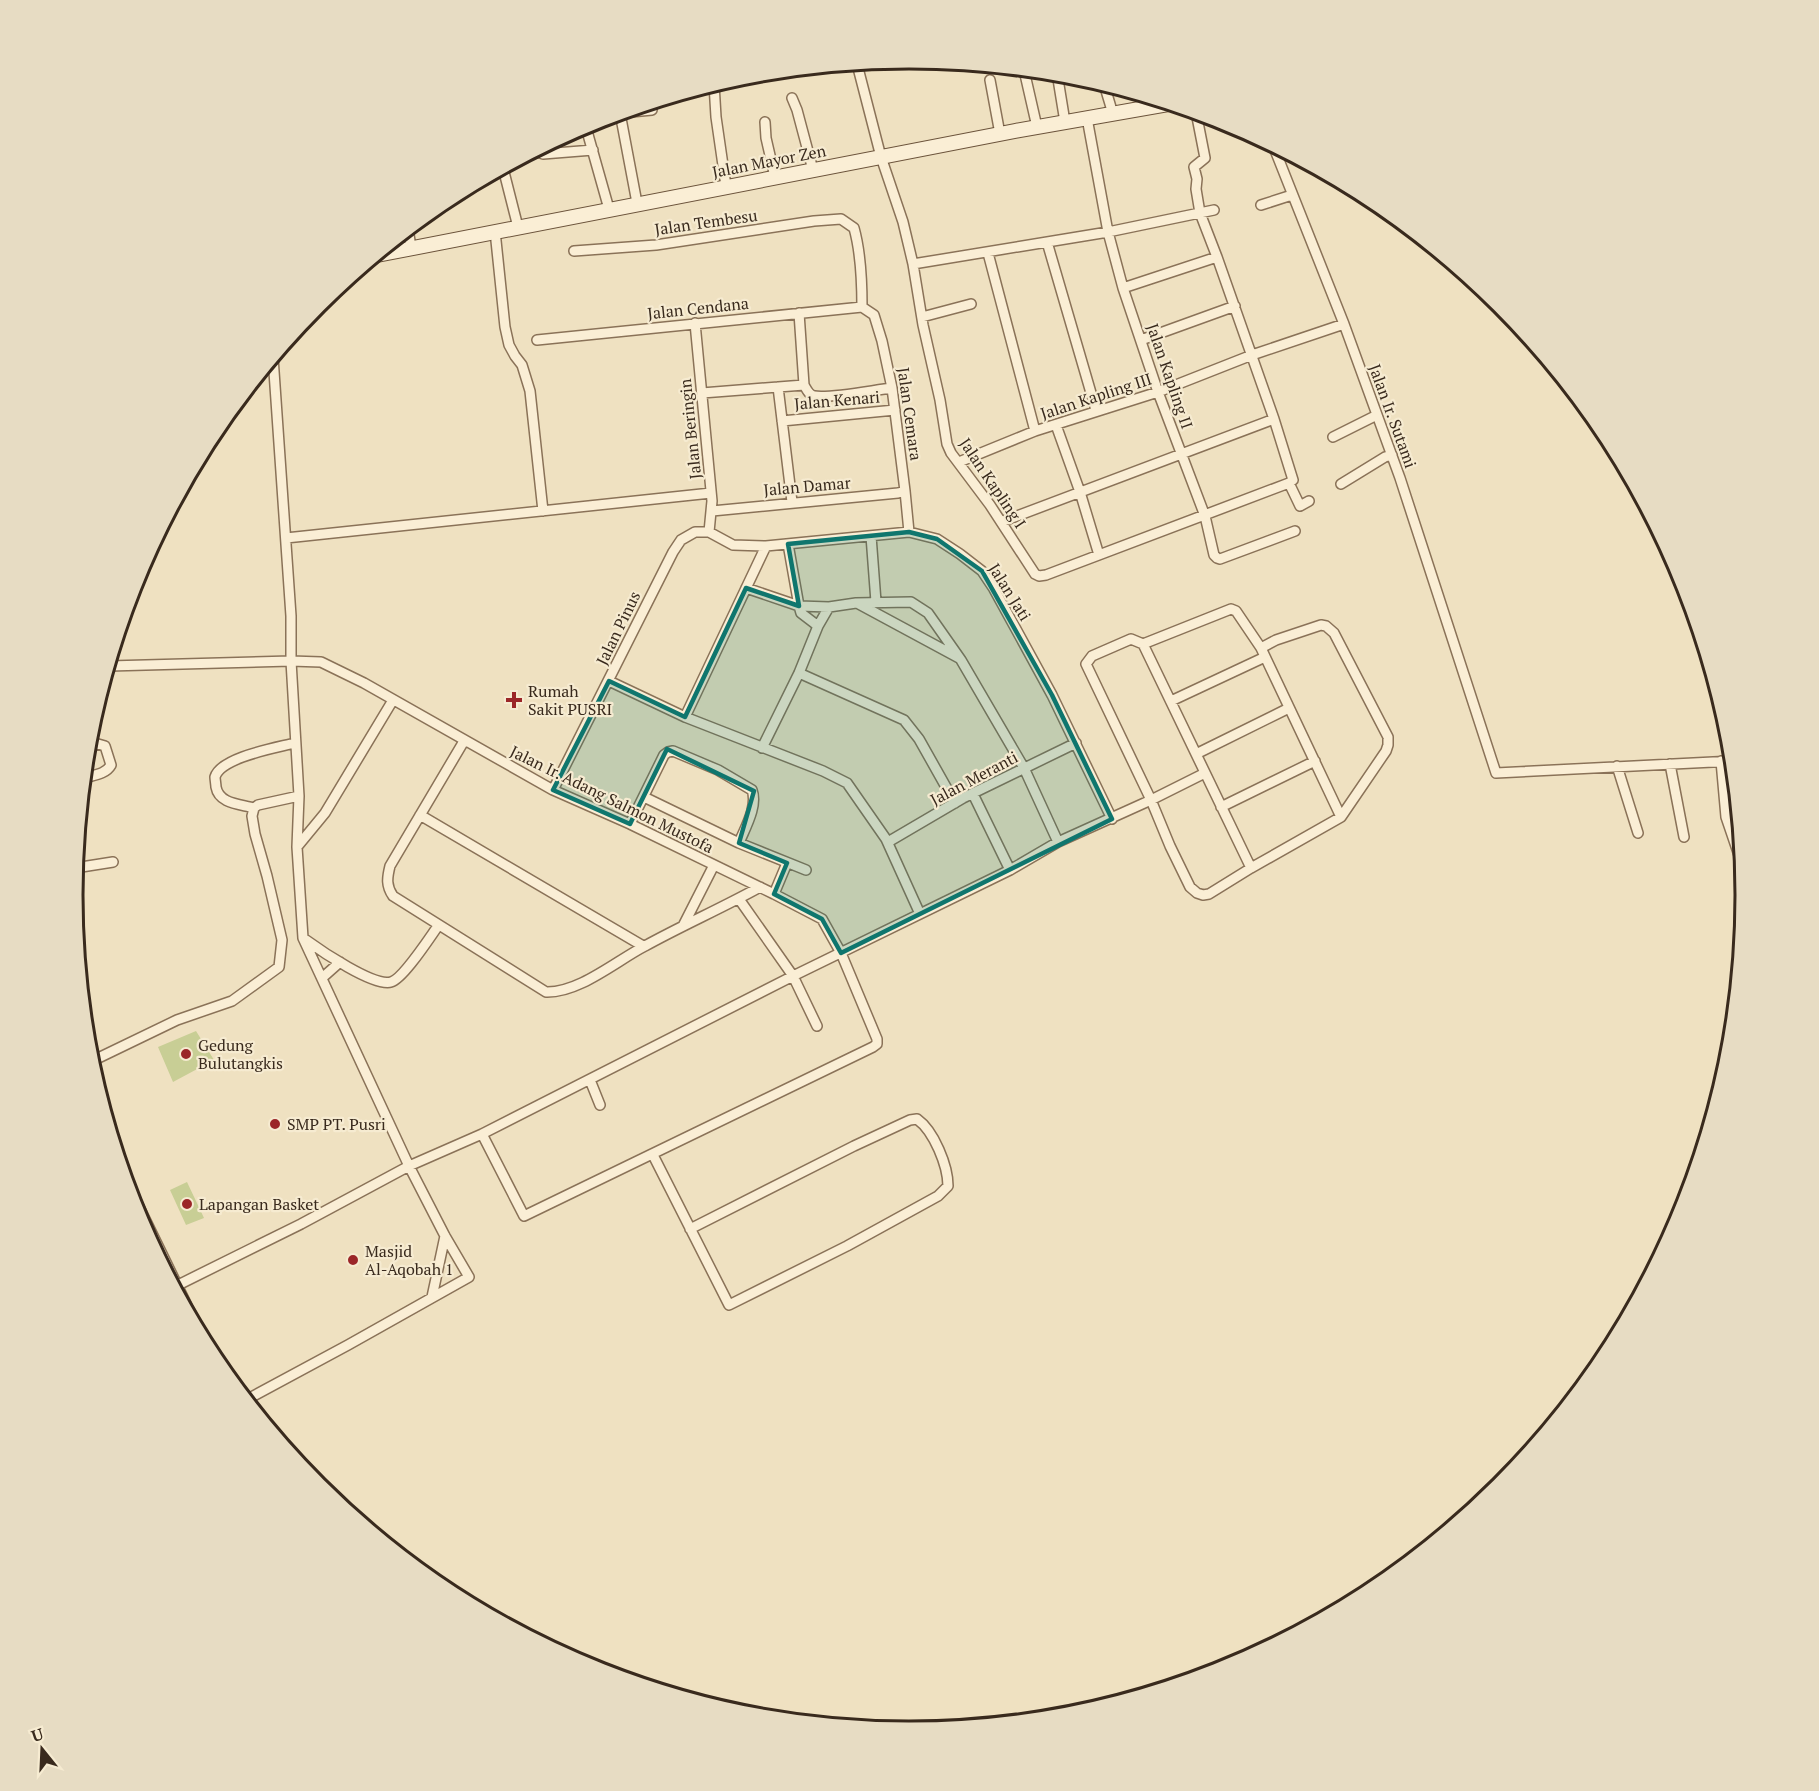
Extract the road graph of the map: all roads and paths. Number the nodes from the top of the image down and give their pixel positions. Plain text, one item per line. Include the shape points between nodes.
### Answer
1 (859, 71) edge
2 (1026, 77) edge
3 (990, 80) dead end
4 (1059, 83) edge
5 (715, 93) edge
6 (1107, 93) edge
7 (792, 98) dead end
8 (1154, 107) edge
9 (1113, 114) junction
10 (1087, 118) junction
11 (622, 121) edge
12 (765, 122) dead end
13 (1065, 122) junction
14 (1198, 122) edge
15 (1038, 127) junction
16 (588, 134) edge
17 (1000, 134) junction
18 (593, 150) junction
19 (544, 154) edge
20 (1277, 155) edge
21 (881, 157) junction
22 (813, 170) junction
23 (505, 175) edge
24 (775, 177) junction
25 (726, 186) junction
26 (1292, 195) junction
27 (637, 203) junction
28 (1261, 205) dead end
29 (609, 209) junction
30 (1215, 210) dead end
31 (1200, 213) junction
32 (518, 227) junction
33 (495, 231) junction
34 (1108, 232) junction
35 (409, 238) edge
36 (1047, 242) junction
37 (411, 248) junction
38 (574, 251) dead end
39 (392, 252) edge
40 (988, 253) junction
41 (1217, 257) junction
42 (913, 264) junction
43 (1123, 288) junction
44 (971, 304) dead end
45 (1235, 306) junction
46 (862, 307) junction
47 (799, 313) junction
48 (922, 316) junction
49 (695, 323) junction
50 (1344, 324) junction
51 (537, 340) dead end
52 (1141, 340) junction
53 (1252, 355) junction
54 (274, 368) edge
55 (804, 385) junction
56 (778, 387) junction
57 (892, 388) junction
58 (1158, 392) junction
59 (702, 393) junction
60 (895, 410) junction
61 (1096, 410) junction
62 (1377, 415) junction
63 (1274, 419) junction
64 (782, 421) junction
65 (1056, 425) junction
66 (1035, 431) junction
67 (1333, 437) dead end
68 (1392, 454) junction
69 (1182, 455) junction
70 (959, 462) junction
71 (1289, 483) junction
72 (1341, 484) dead end
73 (905, 491) junction
74 (1080, 492) junction
75 (711, 493) junction
76 (1309, 501) dead end
77 (792, 502) junction
78 (543, 511) junction
79 (712, 511) junction
80 (1204, 516) junction
81 (1001, 522) junction
82 (1295, 531) dead end
83 (709, 532) junction
84 (909, 532) junction
85 (871, 536) junction
86 (286, 538) junction
87 (788, 544) junction
88 (766, 546) junction
89 (1099, 555) junction
90 (746, 588) junction
91 (876, 602) junction
92 (856, 603) junction
93 (799, 606) junction
94 (829, 607) junction
95 (818, 626) junction
96 (1143, 644) junction
97 (1263, 652) junction
98 (961, 660) junction
99 (291, 661) junction
100 (116, 666) edge
101 (800, 673) junction
102 (609, 681) junction
103 (393, 700) junction
104 (1171, 701) junction
105 (1289, 708) junction
106 (685, 717) junction
107 (464, 741) junction
108 (295, 743) junction
109 (1076, 743) junction
110 (97, 744) edge
111 (762, 748) junction
112 (1196, 754) junction
113 (1315, 761) junction
114 (1721, 761) junction
115 (1724, 761) edge
116 (1670, 764) junction
117 (1617, 766) junction
118 (1024, 768) junction
119 (1206, 773) junction
120 (92, 776) edge
121 (553, 790) junction
122 (973, 794) junction
123 (299, 796) junction
124 (644, 797) junction
125 (1151, 800) junction
126 (955, 803) junction
127 (1221, 807) junction
128 (254, 808) junction
129 (420, 815) junction
130 (1341, 817) junction
131 (1112, 819) junction
132 (1732, 823) edge
133 (630, 824) junction
134 (1638, 833) dead end
135 (1684, 837) dead end
136 (888, 842) junction
137 (1058, 842) junction
138 (739, 843) junction
139 (297, 847) junction
140 (113, 862) dead end
141 (787, 863) junction
142 (714, 865) junction
143 (84, 867) edge
144 (1251, 868) junction
145 (806, 870) dead end
146 (1010, 870) junction
147 (760, 887) junction
148 (774, 894) junction
149 (739, 899) junction
150 (920, 914) junction
151 (438, 926) junction
152 (683, 926) junction
153 (303, 938) junction
154 (643, 946) junction
155 (841, 953) junction
156 (340, 962) junction
157 (793, 976) junction
158 (322, 978) junction
159 (817, 1026) dead end
160 (99, 1058) edge
161 (590, 1080) junction
162 (600, 1105) dead end
163 (482, 1134) junction
164 (652, 1155) junction
165 (409, 1166) junction
166 (690, 1229) junction
167 (445, 1236) junction
168 (180, 1284) edge
169 (432, 1297) junction
170 (252, 1397) edge

1 - 21 street, Jalan Kapling I
2 - 15 street
3 - 17 street
4 - 13 street
5 - 25 street
6 - 9 street
7 - 22 street
8 - 9 street, Jalan Mayor Zen
9 - 10 street, Jalan Mayor Zen
10 - 13 street, Jalan Mayor Zen
10 - 34 street, Jalan Kapling II
11 - 27 street
12 - 24 street
13 - 15 street, Jalan Mayor Zen
14 - 31 street via 1205,155 1204,160 1194,165
15 - 17 street, Jalan Mayor Zen
16 - 18 street
17 - 21 street, Jalan Mayor Zen
18 - 19 street
18 - 29 street
20 - 26 street, Jalan Ir. Sutami
21 - 22 street, Jalan Mayor Zen
21 - 42 street, Jalan Kapling I
22 - 24 street, Jalan Mayor Zen
23 - 32 street
24 - 25 street, Jalan Mayor Zen
25 - 27 street, Jalan Mayor Zen
26 - 28 street
26 - 50 street, Jalan Ir. Sutami
27 - 29 street, Jalan Mayor Zen
29 - 32 street, Jalan Mayor Zen
30 - 31 street
31 - 34 street
31 - 41 street
32 - 33 street, Jalan Mayor Zen
33 - 37 street, Jalan Mayor Zen
33 - 78 street via 507,336 530,391
34 - 36 street
34 - 43 street, Jalan Kapling II
35 - 37 street
36 - 40 street
36 - 61 street
37 - 39 street, Jalan Mayor Zen
38 - 46 street, Jalan Tembesu via 656,245 841,219 854,228 857,237
40 - 42 street
40 - 66 street
41 - 43 street
41 - 45 street
42 - 48 street, Jalan Kapling I
43 - 52 street, Jalan Kapling II
44 - 48 street
45 - 52 street
45 - 53 street
46 - 47 street, Jalan Cendana
46 - 57 street, Jalan Cemara via 874,315
47 - 49 street, Jalan Cendana
47 - 55 street
48 - 70 street, Jalan Kapling I via 948,444
49 - 51 street, Jalan Cendana
49 - 59 street, Jalan Beringin
50 - 53 street, Jalan Kapling III
50 - 62 street, Jalan Ir. Sutami
52 - 58 street, Jalan Kapling II
53 - 58 street, Jalan Kapling III
53 - 63 street
54 - 86 street
55 - 56 street
55 - 57 street via 815,396
56 - 59 street
56 - 64 street
57 - 60 street, Jalan Cemara
58 - 61 street, Jalan Kapling III
58 - 69 street, Jalan Kapling II
59 - 75 street, Jalan Beringin
60 - 64 street, Jalan Kenari
60 - 73 street, Jalan Cemara
61 - 65 street, Jalan Kapling III
62 - 67 street
62 - 68 street, Jalan Ir. Sutami
63 - 69 street
63 - 71 street via 1293,478
64 - 77 street
65 - 66 street, Jalan Kapling III
65 - 74 street
66 - 70 street, Jalan Kapling III
68 - 72 street
68 - 117 street, Jalan Ir. Sutami via 1496,773
69 - 74 street
69 - 80 street, Jalan Kapling II
70 - 81 street, Jalan Kapling I
71 - 76 street via 1300,506
71 - 80 street, Jalan Kapling I
73 - 77 street, Jalan Damar
73 - 84 street, Jalan Cemara
74 - 81 street
74 - 89 street
75 - 78 street
75 - 79 street, Jalan Beringin
77 - 79 street, Jalan Damar
78 - 86 street
79 - 83 street, Jalan Beringin
80 - 82 street, Jalan Kapling II via 1210,543 1220,559
80 - 89 street, Jalan Kapling I
81 - 89 street, Jalan Kapling I via 1039,576
83 - 88 street, Jalan Jati via 733,544
83 - 102 street, Jalan Pinus via 696,532 681,540 672,552
84 - 85 street, Jalan Jati
84 - 109 street, Jalan Jati via 937,539 982,571
85 - 87 street, Jalan Jati
85 - 91 street
86 - 99 street
87 - 88 street, Jalan Jati
87 - 93 street
88 - 90 street
90 - 93 street
90 - 106 street
91 - 92 street
91 - 98 street via 911,602 919,606
92 - 94 street
92 - 98 street
93 - 94 street
93 - 95 street via 801,613
94 - 95 street
95 - 101 street
96 - 97 street via 1231,609
96 - 104 street
96 - 125 street via 1131,639 1092,656 1086,664
97 - 104 street
97 - 105 street
97 - 130 street via 1276,640 1326,626 1334,633 1388,737 1386,751
98 - 118 street
99 - 100 street, Jalan Ir. Adang Salmon Mustofa
99 - 103 street, Jalan Ir. Adang Salmon Mustofa via 321,662
99 - 108 street
101 - 111 street
101 - 126 street via 904,720
102 - 106 street
102 - 121 street, Jalan Pinus
103 - 107 street, Jalan Ir. Adang Salmon Mustofa
103 - 139 street via 325,813
104 - 112 street
105 - 112 street
105 - 113 street
106 - 111 street
107 - 121 street, Jalan Ir. Adang Salmon Mustofa
107 - 129 street
108 - 123 street
108 - 128 street via 246,756 221,768 215,778 223,800
109 - 118 street, Jalan Meranti
109 - 131 street, Jalan Jati
110 - 120 street via 105,746 111,765
111 - 136 street via 847,783
112 - 119 street
113 - 127 street
113 - 130 street
114 - 115 street
114 - 116 street
114 - 132 street via 1726,817
116 - 117 street
116 - 135 street
117 - 134 street
118 - 122 street, Jalan Meranti
118 - 137 street
119 - 125 street
119 - 127 street
121 - 133 street, Jalan Ir. Adang Salmon Mustofa
122 - 126 street, Jalan Meranti
122 - 146 street
123 - 128 street
123 - 139 street
124 - 133 street
124 - 138 street
124 - 138 street via 668,752 718,770 752,790 747,825
125 - 131 street
125 - 144 street via 1190,887 1197,893 1209,894
126 - 136 street, Jalan Meranti
127 - 144 street
128 - 160 street via 255,834 282,940 279,967 231,1001 177,1020
129 - 151 street via 390,866 387,882 393,896
129 - 154 street
130 - 144 street
131 - 137 street
133 - 142 street, Jalan Ir. Adang Salmon Mustofa
136 - 150 street
137 - 146 street
138 - 141 street
139 - 153 street
140 - 143 street
141 - 145 street
141 - 148 street
142 - 147 street, Jalan Ir. Adang Salmon Mustofa
142 - 152 street
146 - 150 street
147 - 148 street, Jalan Ir. Adang Salmon Mustofa
147 - 149 street
148 - 155 street, Jalan Ir. Adang Salmon Mustofa via 822,919
149 - 152 street
149 - 157 street
150 - 155 street
151 - 154 street via 546,992 572,988
151 - 156 street via 401,976 392,982 368,978
152 - 154 street
153 - 156 street
153 - 158 street
155 - 157 street
155 - 164 street, Jalan Ir. Adang Salmon Mustofa via 877,1044
156 - 158 street
157 - 159 street
157 - 161 street
158 - 165 street
161 - 162 street
161 - 163 street
163 - 164 street via 524,1216
163 - 165 street
164 - 166 street
165 - 167 street
165 - 168 street
166 - 166 street via 910,1120 917,1119 923,1124 948,1174 948,1186 938,1196 729,1305
167 - 169 street
167 - 169 street via 469,1277
169 - 170 street

